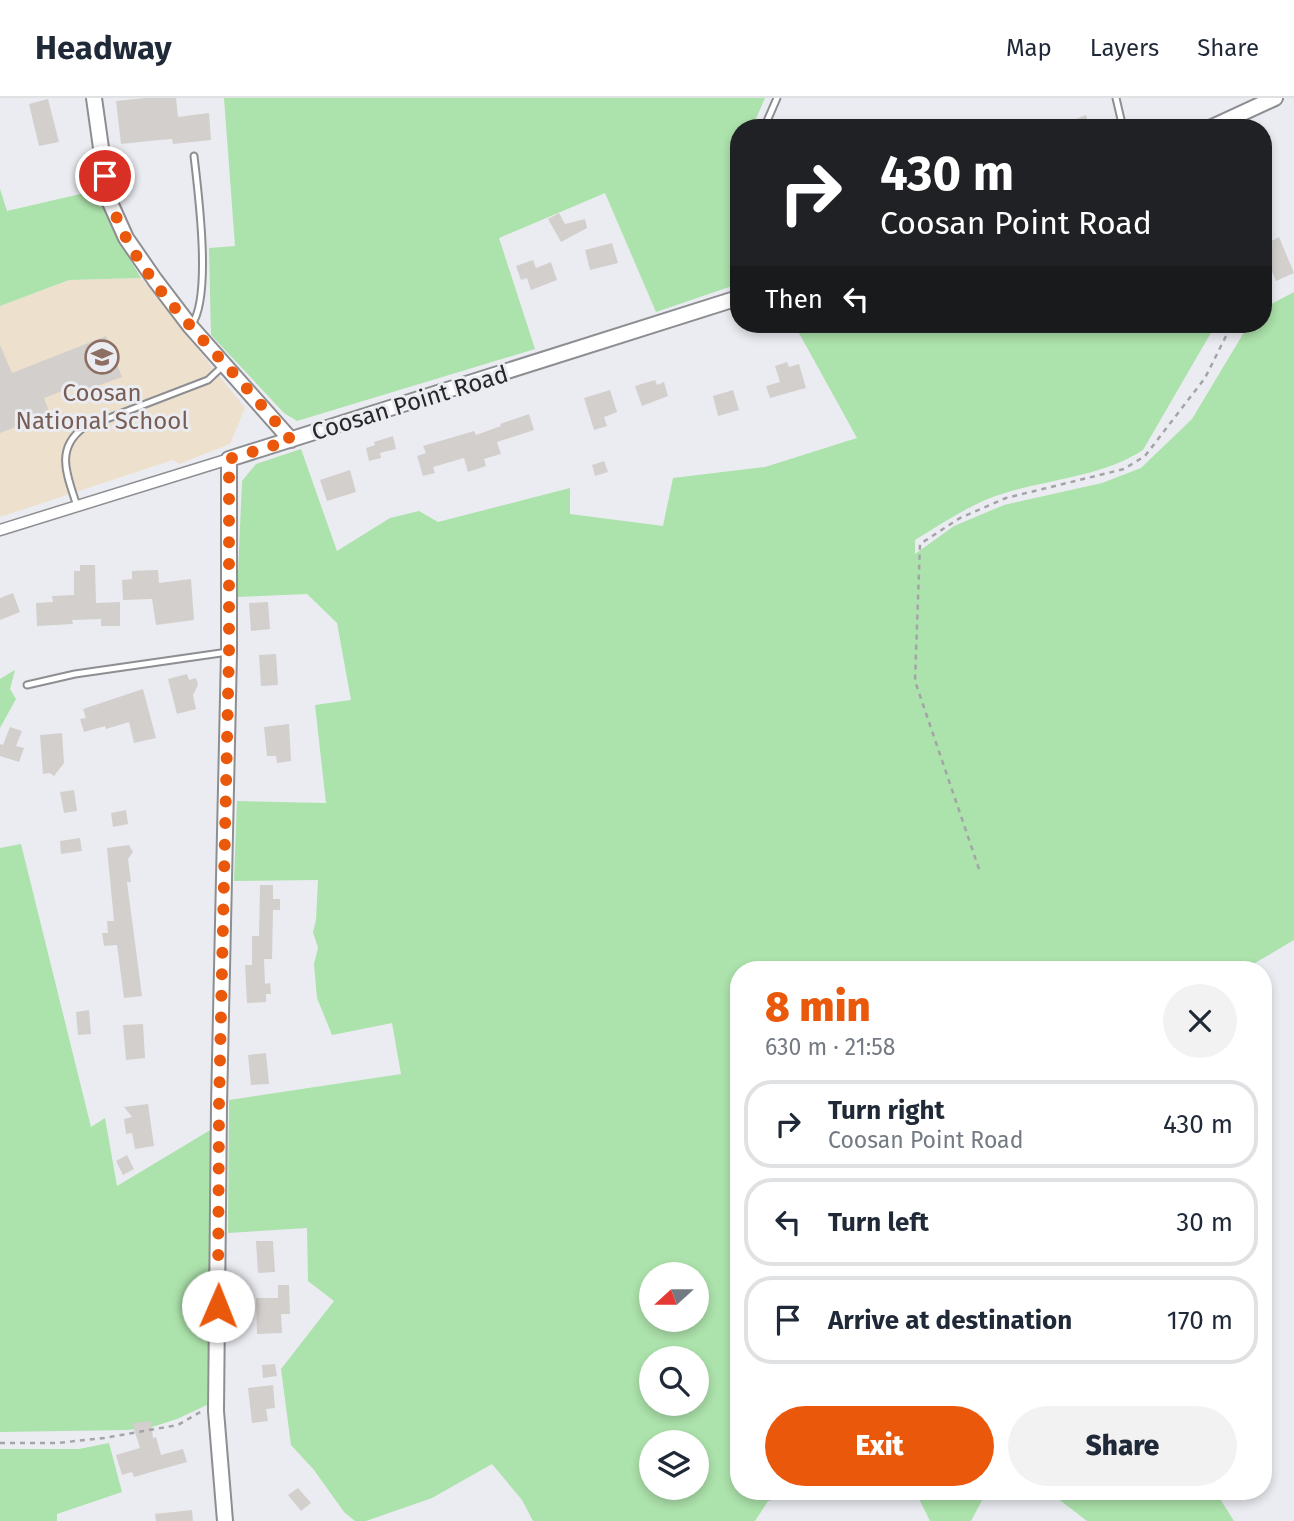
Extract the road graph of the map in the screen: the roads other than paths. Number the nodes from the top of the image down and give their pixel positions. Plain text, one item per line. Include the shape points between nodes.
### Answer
1 (94, 98) edge
2 (777, 98) edge
3 (1116, 98) edge
4 (1275, 98) edge
5 (768, 119) edge
6 (1121, 119) edge
7 (1230, 119) edge
8 (194, 156) dead end
9 (730, 302) edge
10 (190, 326) junction
11 (225, 364) junction
12 (291, 440) junction
13 (229, 459) junction
14 (77, 506) junction
15 (0, 530) edge
16 (229, 652) junction
17 (27, 685) dead end
18 (225, 1521) edge

1 - 10 street via 108,198 126,239
2 - 5 lane
3 - 6 lane
4 - 7 street
8 - 10 lane via 201,212 201,302
9 - 12 street, Coosan Point Road
10 - 11 street
11 - 12 street
11 - 14 lane via 208,380 83,428 73,436 65,451 66,470
12 - 13 street, Coosan Point Road
13 - 14 street, Coosan Point Road
13 - 16 street
14 - 15 street, Coosan Point Road
16 - 17 lane
16 - 18 street via 216,1403

